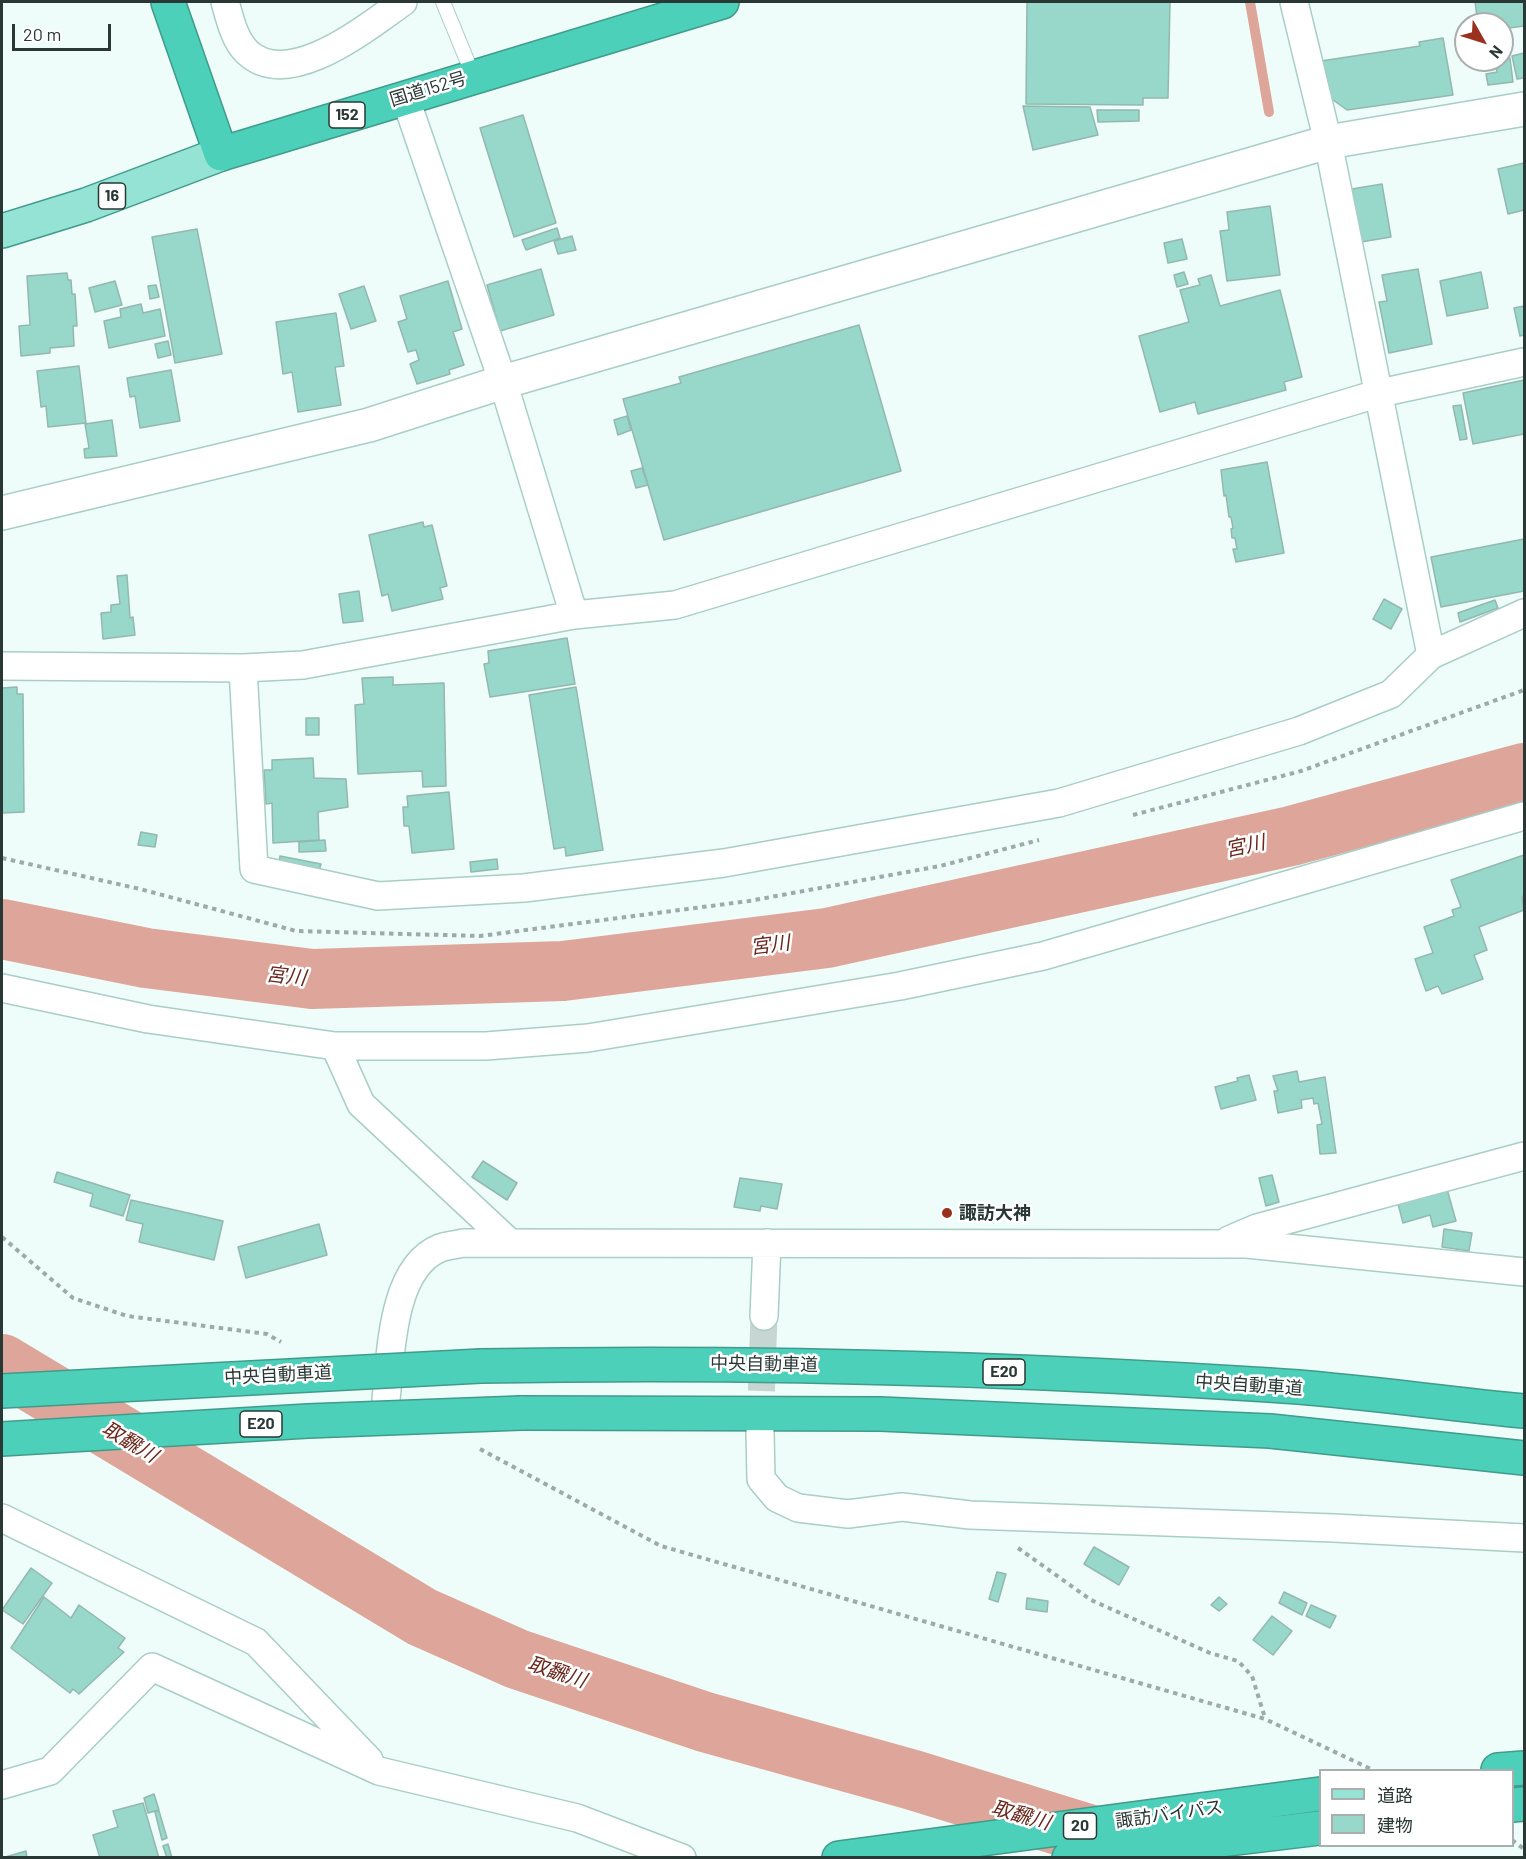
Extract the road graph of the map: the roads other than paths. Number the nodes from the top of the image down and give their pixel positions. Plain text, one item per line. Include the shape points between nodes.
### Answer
1 (168, 2) edge
2 (225, 2) edge
3 (403, 2) edge
4 (443, 2) edge
5 (722, 2) edge
6 (1294, 2) edge
7 (473, 75) junction
8 (405, 97) junction
9 (1524, 109) edge
10 (1328, 141) junction
11 (221, 154) junction
12 (2, 231) edge
13 (1524, 362) edge
14 (503, 382) junction
15 (1380, 393) junction
16 (2, 513) edge
17 (1524, 613) edge
18 (574, 615) junction
19 (1431, 655) junction
20 (2, 666) edge
21 (243, 668) junction
22 (1524, 816) edge
23 (2, 988) edge
24 (335, 1046) junction
25 (1524, 1156) edge
26 (509, 1242) junction
27 (766, 1243) junction
28 (1221, 1244) junction
29 (1524, 1272) edge
30 (764, 1316) tunnel mouth
31 (2, 1391) edge
32 (386, 1400) dead end
33 (1524, 1411) edge
34 (760, 1432) tunnel mouth
35 (2, 1439) edge
36 (1524, 1458) edge
37 (2, 1518) edge
38 (1524, 1538) edge
39 (379, 1771) junction
40 (2, 1785) edge
41 (1319, 1794) edge
42 (1319, 1828) edge
43 (682, 1857) edge
44 (839, 1857) edge
45 (1069, 1857) edge

1 - 11 highway
2 - 3 street via 234,33 248,52 268,63 292,65 322,54
4 - 7 lane
5 - 7 highway, 国道152号 / 152
6 - 10 street
7 - 8 highway, 国道152号 / 152
8 - 11 highway, 国道152号 / 152
8 - 14 street
9 - 10 street
10 - 14 street
10 - 15 street
11 - 12 main road, 16 via 86,205
13 - 15 street
14 - 16 street via 369,425
14 - 18 street
15 - 18 street via 675,605
15 - 19 street
17 - 19 street
18 - 21 street via 303,665
19 - 21 street via 1391,694 1320,722 1059,803 724,863 524,888 378,896 254,869
20 - 21 street
22 - 24 street via 1043,956 900,986 588,1038 486,1046
23 - 24 street via 148,1018
24 - 26 street via 361,1104
25 - 28 street via 1257,1228
26 - 27 street
26 - 32 street via 463,1243 439,1249 418,1266 398,1301
27 - 28 street
27 - 30 street
28 - 29 street
31 - 33 highway, 中央自動車道 / E20, bridge via 482,1366 883,1366 1271,1385
34 - 38 street via 761,1479 777,1498 798,1508 848,1514 902,1507 970,1515
35 - 36 highway, E20, bridge via 521,1413 892,1414 1270,1431
37 - 39 street via 256,1642
39 - 40 street via 152,1667 50,1771
39 - 43 street via 577,1818
41 - 44 highway, 諏訪バイパス / 20
42 - 45 highway, 諏訪バイパス / 20

